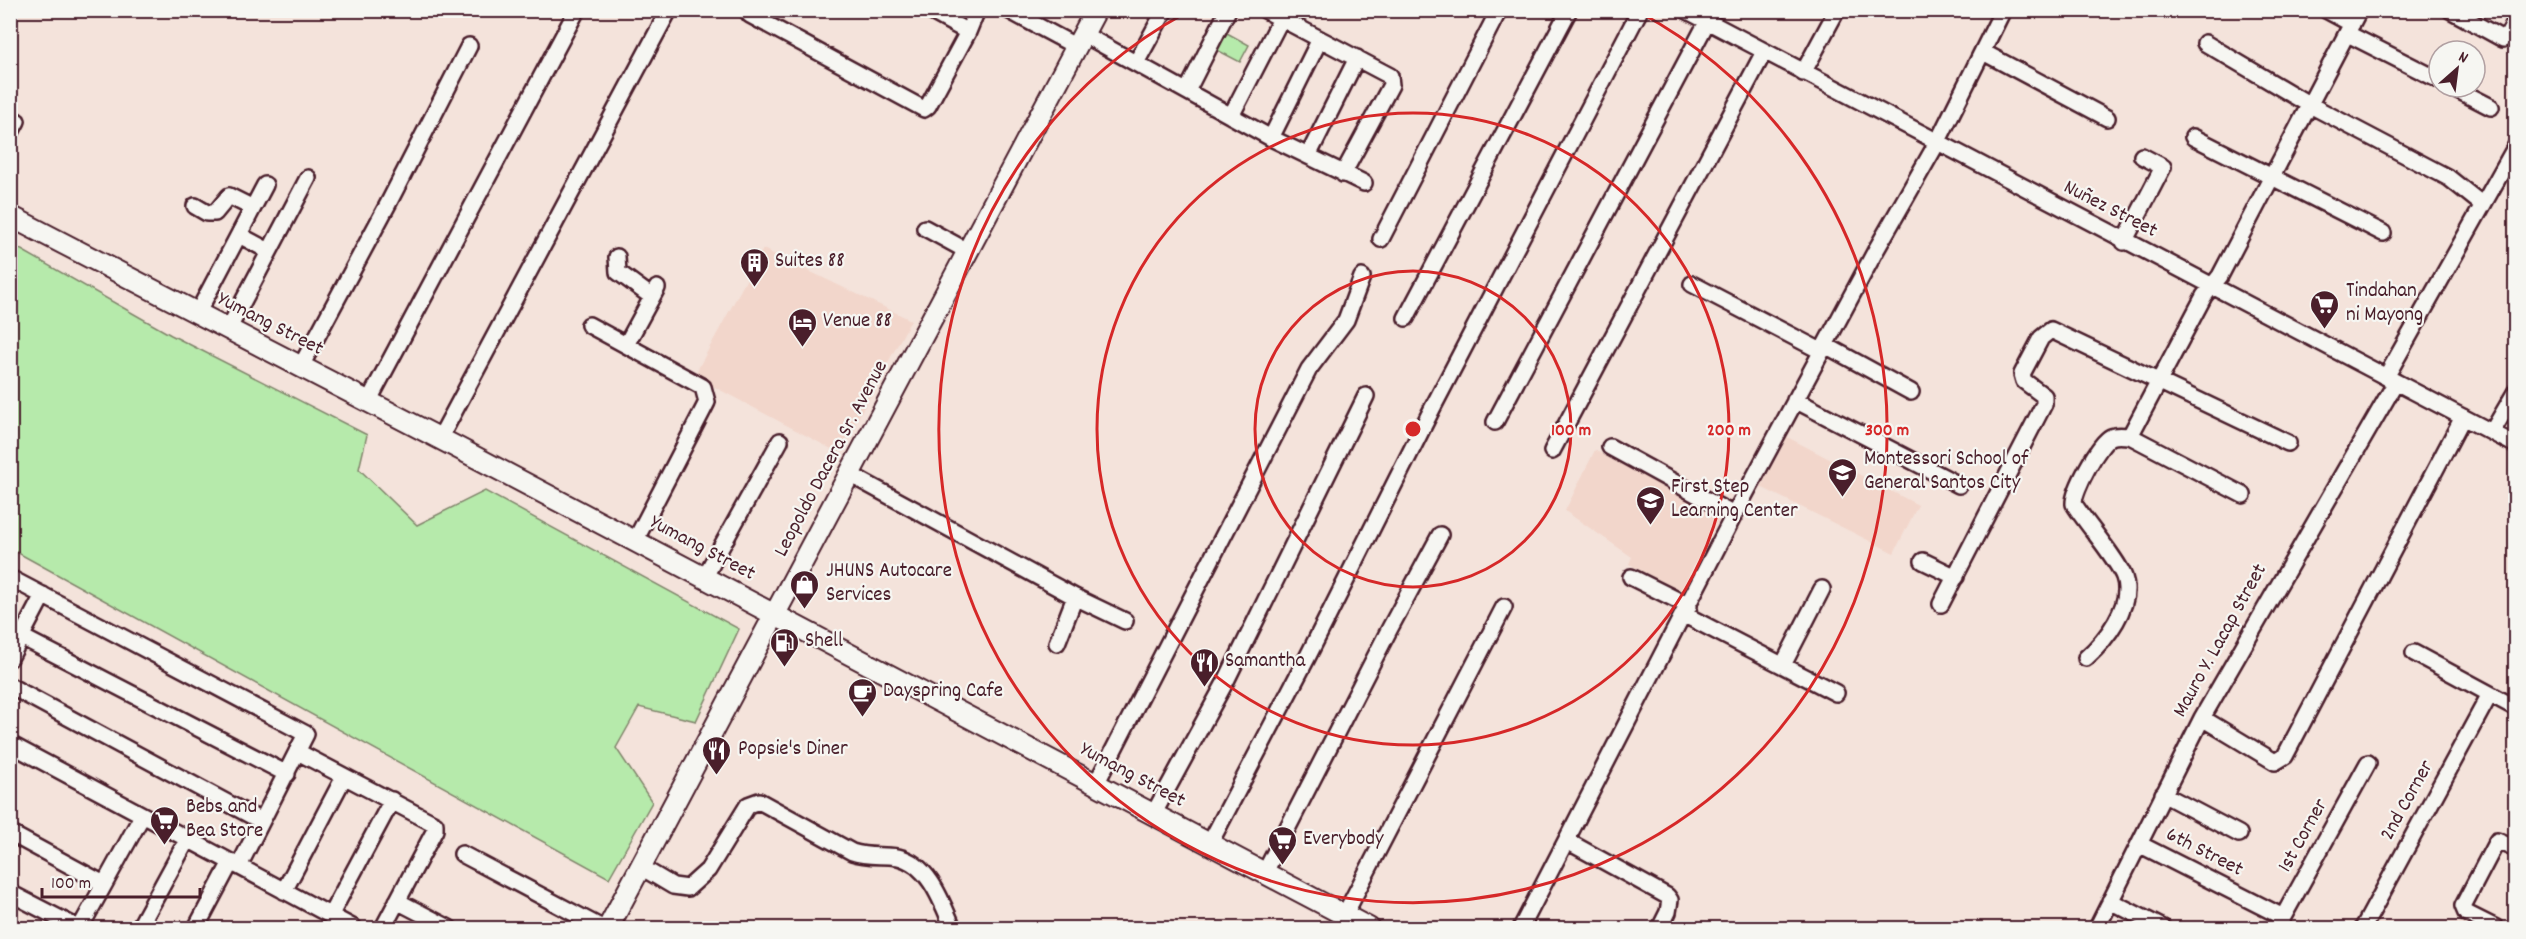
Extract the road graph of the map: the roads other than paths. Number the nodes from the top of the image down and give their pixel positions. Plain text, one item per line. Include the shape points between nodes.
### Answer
1 (577, 10) edge
2 (669, 10) edge
3 (747, 10) edge
4 (928, 10) edge
5 (977, 10) edge
6 (1008, 10) edge
7 (1096, 10) edge
8 (1165, 10) edge
9 (1228, 10) edge
10 (1265, 10) edge
11 (1499, 10) edge
12 (1569, 10) edge
13 (1640, 10) edge
14 (1836, 10) edge
15 (2003, 10) edge
16 (2326, 10) edge
17 (2450, 10) edge
18 (1691, 12) edge
19 (1281, 19) junction
20 (2516, 20) edge
21 (1707, 22) junction
22 (2353, 23) edge
23 (968, 32) junction
24 (1320, 39) junction
25 (1080, 40) junction
26 (2205, 43) dead end
27 (469, 46) dead end
28 (1764, 52) junction
29 (1983, 52) junction
30 (1357, 58) junction
31 (1136, 63) junction
32 (1803, 72) junction
33 (2427, 72) edge
34 (1187, 92) junction
35 (2475, 99) edge
36 (2310, 105) junction
37 (2491, 107) dead end
38 (1232, 116) junction
39 (2106, 118) dead end
40 (2193, 136) dead end
41 (1271, 138) junction
42 (1937, 143) junction
43 (2516, 146) edge
44 (1308, 156) junction
45 (2142, 156) dead end
46 (1343, 174) junction
47 (308, 178) dead end
48 (2271, 179) junction
49 (1364, 183) dead end
50 (265, 185) dead end
51 (2479, 202) dead end
52 (195, 206) dead end
53 (253, 208) junction
54 (10, 216) edge
55 (925, 228) dead end
56 (2383, 233) dead end
57 (239, 235) junction
58 (1381, 239) dead end
59 (2124, 242) junction
60 (269, 251) junction
61 (969, 252) junction
62 (617, 257) dead end
63 (1362, 277) dead end
64 (1692, 284) dead end
65 (2212, 286) junction
66 (197, 314) junction
67 (1406, 318) dead end
68 (589, 325) dead end
69 (228, 330) junction
70 (626, 345) junction
71 (1823, 348) junction
72 (300, 368) junction
73 (2391, 379) junction
74 (2158, 382) junction
75 (2516, 391) edge
76 (1911, 392) dead end
77 (1366, 396) dead end
78 (1795, 400) junction
79 (368, 402) junction
80 (2463, 417) junction
81 (451, 419) junction
82 (1495, 422) dead end
83 (2492, 432) junction
84 (2130, 436) junction
85 (440, 438) junction
86 (780, 441) dead end
87 (2288, 443) dead end
88 (2516, 445) edge
89 (1610, 447) dead end
90 (460, 449) junction
91 (1552, 451) dead end
92 (851, 474) junction
93 (1959, 484) dead end
94 (2243, 495) dead end
95 (1734, 515) junction
96 (1440, 535) dead end
97 (635, 541) junction
98 (1923, 561) dead end
99 (1631, 577) dead end
100 (1956, 577) junction
101 (10, 578) edge
102 (704, 578) junction
103 (1822, 590) dead end
104 (43, 595) junction
105 (1075, 597) junction
106 (1941, 604) dead end
107 (1504, 607) dead end
108 (1687, 610) junction
109 (777, 616) junction
110 (1125, 621) dead end
111 (16, 634) edge
112 (1057, 644) dead end
113 (2414, 653) dead end
114 (10, 658) edge
115 (2086, 658) dead end
116 (1783, 666) junction
117 (10, 686) edge
118 (1836, 693) dead end
119 (2490, 694) junction
120 (2516, 708) edge
121 (2202, 718) junction
122 (10, 744) edge
123 (298, 752) junction
124 (2368, 763) dead end
125 (286, 774) junction
126 (344, 777) junction
127 (1096, 784) junction
128 (2163, 794) junction
129 (392, 800) junction
130 (1153, 814) junction
131 (142, 816) junction
132 (261, 821) junction
133 (10, 833) edge
134 (2239, 834) dead end
135 (187, 840) junction
136 (1567, 841) junction
137 (2139, 844) junction
138 (1209, 845) junction
139 (2516, 849) edge
140 (462, 854) dead end
141 (235, 864) junction
142 (641, 867) junction
143 (1264, 874) junction
144 (104, 884) junction
145 (284, 891) junction
146 (10, 892) edge
147 (397, 901) junction
148 (2110, 901) junction
149 (330, 916) junction
150 (1344, 916) junction
151 (2280, 923) edge
152 (79, 928) edge
153 (139, 928) edge
154 (196, 928) edge
155 (354, 928) edge
156 (383, 928) edge
157 (449, 928) edge
158 (602, 928) edge
159 (608, 928) edge
160 (953, 928) edge
161 (1369, 928) edge
162 (1521, 928) edge
163 (1660, 928) edge
164 (2097, 928) edge
165 (2163, 928) edge
166 (2362, 928) edge
167 (2496, 928) edge

1 - 79 street
2 - 81 street
3 - 23 street via 924,109
4 - 23 street
5 - 23 street
6 - 25 street
7 - 25 main road, Leopoldo Dacera Sr. Avenue
8 - 31 street
9 - 34 street
10 - 19 street
11 - 58 street
12 - 67 street
13 - 138 street
14 - 32 street
15 - 29 street
16 - 22 street
17 - 20 street via 2503,39
18 - 21 street, Nuñez Street
19 - 24 street
19 - 38 street
21 - 28 street, Nuñez Street
21 - 82 street
22 - 33 street
22 - 36 street
24 - 30 street
24 - 41 street
25 - 31 street
25 - 61 main road, Leopoldo Dacera Sr. Avenue
26 - 36 street
27 - 72 street
28 - 32 street, Nuñez Street
28 - 91 street
29 - 39 street
29 - 42 street
30 - 44 street
30 - 46 street via 1386,72 1391,85
31 - 34 street
32 - 42 street, Nuñez Street
34 - 38 street
35 - 37 street
36 - 48 street
36 - 51 street via 2449,178
38 - 41 street
40 - 48 street
41 - 44 street
42 - 59 street, Nuñez Street
42 - 71 street
43 - 73 street, Mauro Y. Lacap Street
44 - 46 street
45 - 59 street via 2163,167
46 - 49 street
47 - 60 street
48 - 56 street
48 - 65 street
50 - 53 street
52 - 53 street via 215,213 229,196
53 - 57 street
54 - 66 main road, Yumang Street
55 - 61 street
57 - 60 street
57 - 66 street
59 - 65 street, Nuñez Street
60 - 69 street
61 - 92 main road, Leopoldo Dacera Sr. Avenue
62 - 70 street via 618,272 654,293
63 - 127 street via 1346,320 1309,369
64 - 71 street
65 - 73 street, Nuñez Street
65 - 74 street
66 - 69 main road, Yumang Street
68 - 70 street
69 - 72 main road, Yumang Street
70 - 97 street via 703,387 707,402
71 - 76 street
71 - 78 street
72 - 79 main road, Yumang Street
73 - 80 street, Nuñez Street
73 - 121 street, Mauro Y. Lacap Street
74 - 84 street
74 - 87 street
74 - 100 street via 2057,331 2045,334 2022,374 2024,381 2044,396 2044,404
75 - 83 street
77 - 130 street via 1226,681
78 - 93 street
78 - 95 street
79 - 85 main road, Yumang Street
80 - 83 street, Nuñez Street
80 - 121 street via 2285,756 2275,762
81 - 85 street
81 - 90 street
83 - 88 street, Nuñez Street
84 - 94 street
84 - 115 street via 2114,436 2106,441 2073,494 2074,504 2119,567 2126,586 2110,632
85 - 90 main road, Yumang Street
86 - 102 street
89 - 95 street
90 - 97 main road, Yumang Street
92 - 105 street
92 - 109 main road, Leopoldo Dacera Sr. Avenue
95 - 108 street
96 - 143 street
97 - 102 main road, Yumang Street
98 - 100 street
99 - 108 street
100 - 106 street
101 - 104 street
102 - 109 main road, Yumang Street
103 - 116 street
104 - 111 street
104 - 123 street via 303,730 305,738
105 - 110 street
105 - 112 street
107 - 150 street
108 - 116 street
108 - 136 street
109 - 127 main road, Yumang Street
109 - 142 main road, Leopoldo Dacera Sr. Avenue
111 - 114 street
111 - 125 street
113 - 119 street
116 - 118 street
117 - 132 street
119 - 120 street
119 - 166 street, 2nd Corner
121 - 128 street, Mauro Y. Lacap Street
122 - 131 street
123 - 125 street
123 - 126 street
124 - 151 street, 1st Corner
125 - 132 street
126 - 129 street
126 - 145 street
127 - 130 main road, Yumang Street
128 - 134 street
128 - 137 street, Mauro Y. Lacap Street
129 - 147 street via 436,826
129 - 149 street
130 - 138 main road, Yumang Street
131 - 135 street
131 - 144 street
132 - 141 street
133 - 144 street
135 - 141 street
135 - 153 street
136 - 162 street
136 - 163 street via 1667,896 1668,912
137 - 148 street, Mauro Y. Lacap Street
137 - 151 street, 6th Street
138 - 143 main road, Yumang Street
139 - 167 street via 2497,841 2463,906 2466,913
140 - 158 street
141 - 145 street
141 - 154 street
142 - 159 main road, Leopoldo Dacera Sr. Avenue
142 - 160 street via 673,886 688,888 708,870 748,805 759,801 852,852 868,858 895,857 916,865 943,904
143 - 150 main road, Yumang Street
144 - 152 street
145 - 149 street
146 - 152 street
147 - 156 street
147 - 157 street
148 - 164 street, Mauro Y. Lacap Street
148 - 165 street
149 - 155 street
150 - 161 main road, Yumang Street

